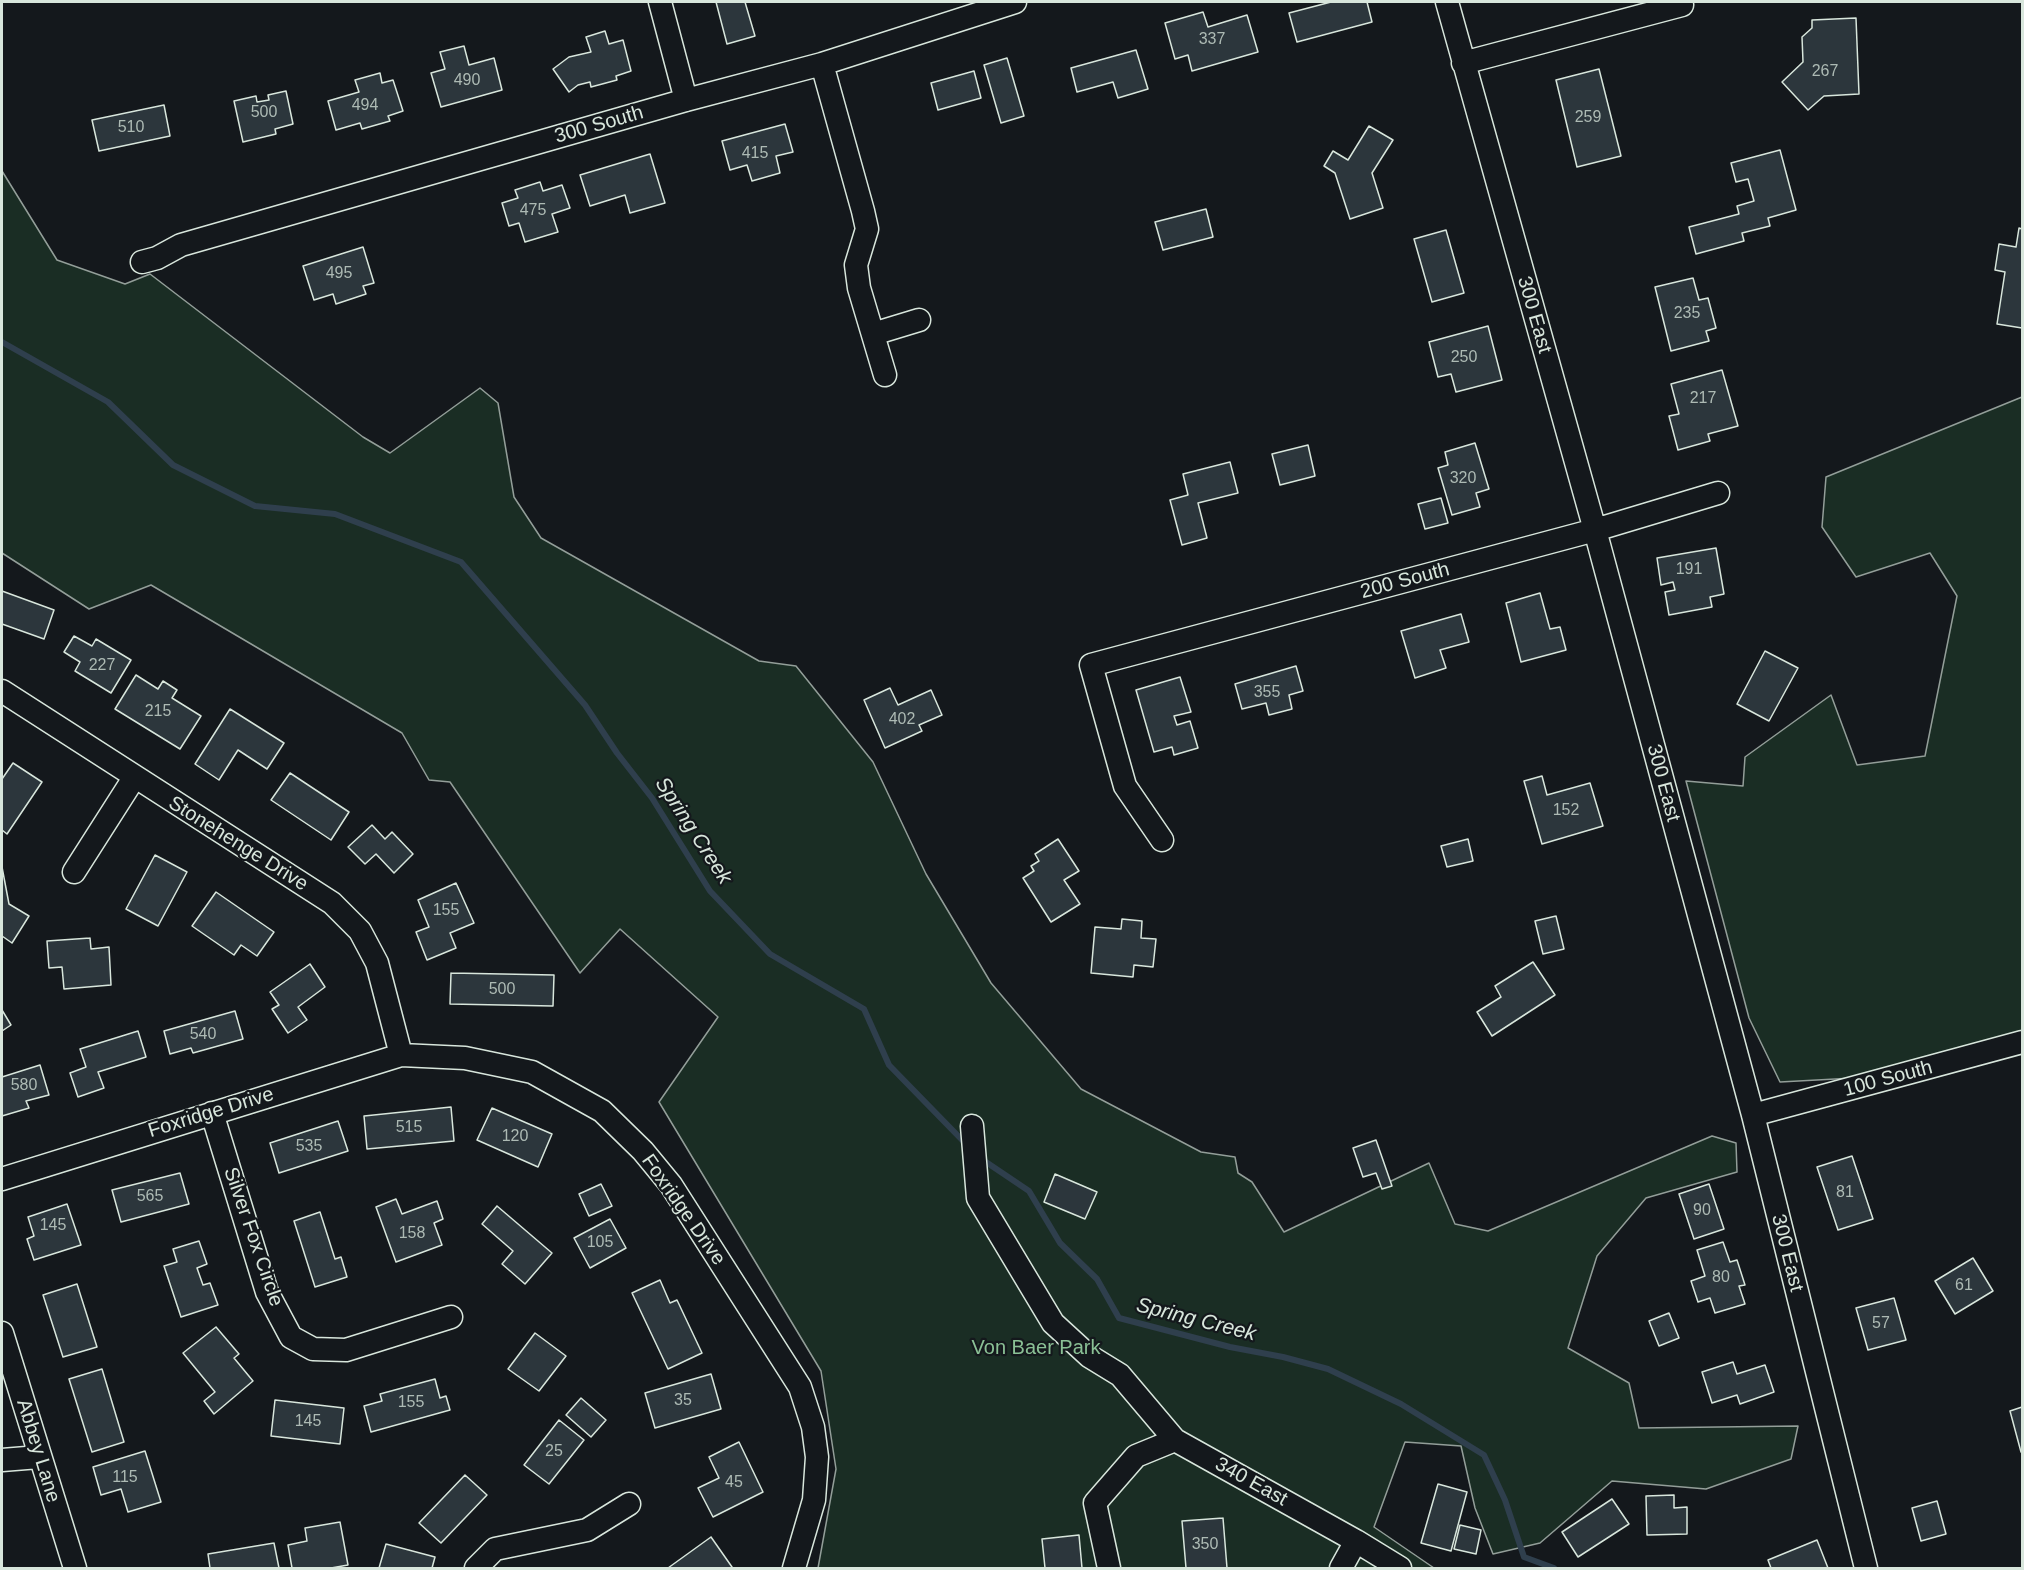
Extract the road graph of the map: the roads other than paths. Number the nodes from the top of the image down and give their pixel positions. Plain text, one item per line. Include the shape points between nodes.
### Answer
1 (660, 2) edge
2 (1015, 2) edge
3 (1446, 2) edge
4 (1682, 5) dead end
5 (1463, 63) junction
6 (822, 64) junction
7 (686, 100) junction
8 (142, 262) dead end
9 (919, 320) dead end
10 (873, 334) junction
11 (885, 375) dead end
12 (1718, 494) dead end
13 (1595, 530) junction
14 (2, 691) edge
15 (134, 778) junction
16 (1162, 840) dead end
17 (74, 872) dead end
18 (2022, 1042) edge
19 (401, 1055) junction
20 (212, 1113) junction
21 (1752, 1115) junction
22 (972, 1126) dead end
23 (2, 1179) edge
24 (451, 1317) dead end
25 (2, 1333) edge
26 (1175, 1440) junction
27 (39, 1457) junction
28 (2, 1460) edge
29 (629, 1504) dead end
30 (1356, 1540) junction
31 (75, 1569) edge
32 (476, 1569) edge
33 (794, 1569) edge
34 (1109, 1569) edge
35 (1341, 1569) edge
36 (1400, 1569) edge
37 (1866, 1569) edge

1 - 7 street
2 - 6 street, 300 South
3 - 5 street, 300 East
4 - 5 street
5 - 13 street, 300 East
6 - 7 street, 300 South
6 - 10 street via 867,229 856,265
7 - 8 street, 300 South via 181,245
9 - 10 street
10 - 11 street
12 - 13 street, 200 South
13 - 16 street, 200 South via 1091,665 1125,786
13 - 21 street, 300 East
14 - 15 street, Stonehenge Drive
15 - 17 street
15 - 19 street, Stonehenge Drive via 332,903 360,931 377,963
18 - 21 street, 100 South
19 - 20 street, Foxridge Drive
19 - 33 street, Foxridge Drive via 465,1058 532,1072 602,1111 643,1150 671,1185 800,1387 813,1427 817,1457 814,1500
20 - 23 street, Foxridge Drive
20 - 24 street, Silver Fox Circle via 267,1292 291,1337 313,1349 346,1350
21 - 37 street, 300 East
22 - 26 street, 340 East via 978,1198 1053,1323 1089,1356 1120,1376
25 - 27 street, Abbey Lane
26 - 30 street, 340 East
26 - 34 street via 1136,1456 1095,1503
27 - 28 street
27 - 31 street, Abbey Lane
29 - 32 street via 587,1530 495,1548
30 - 35 street
30 - 36 street, 340 East

